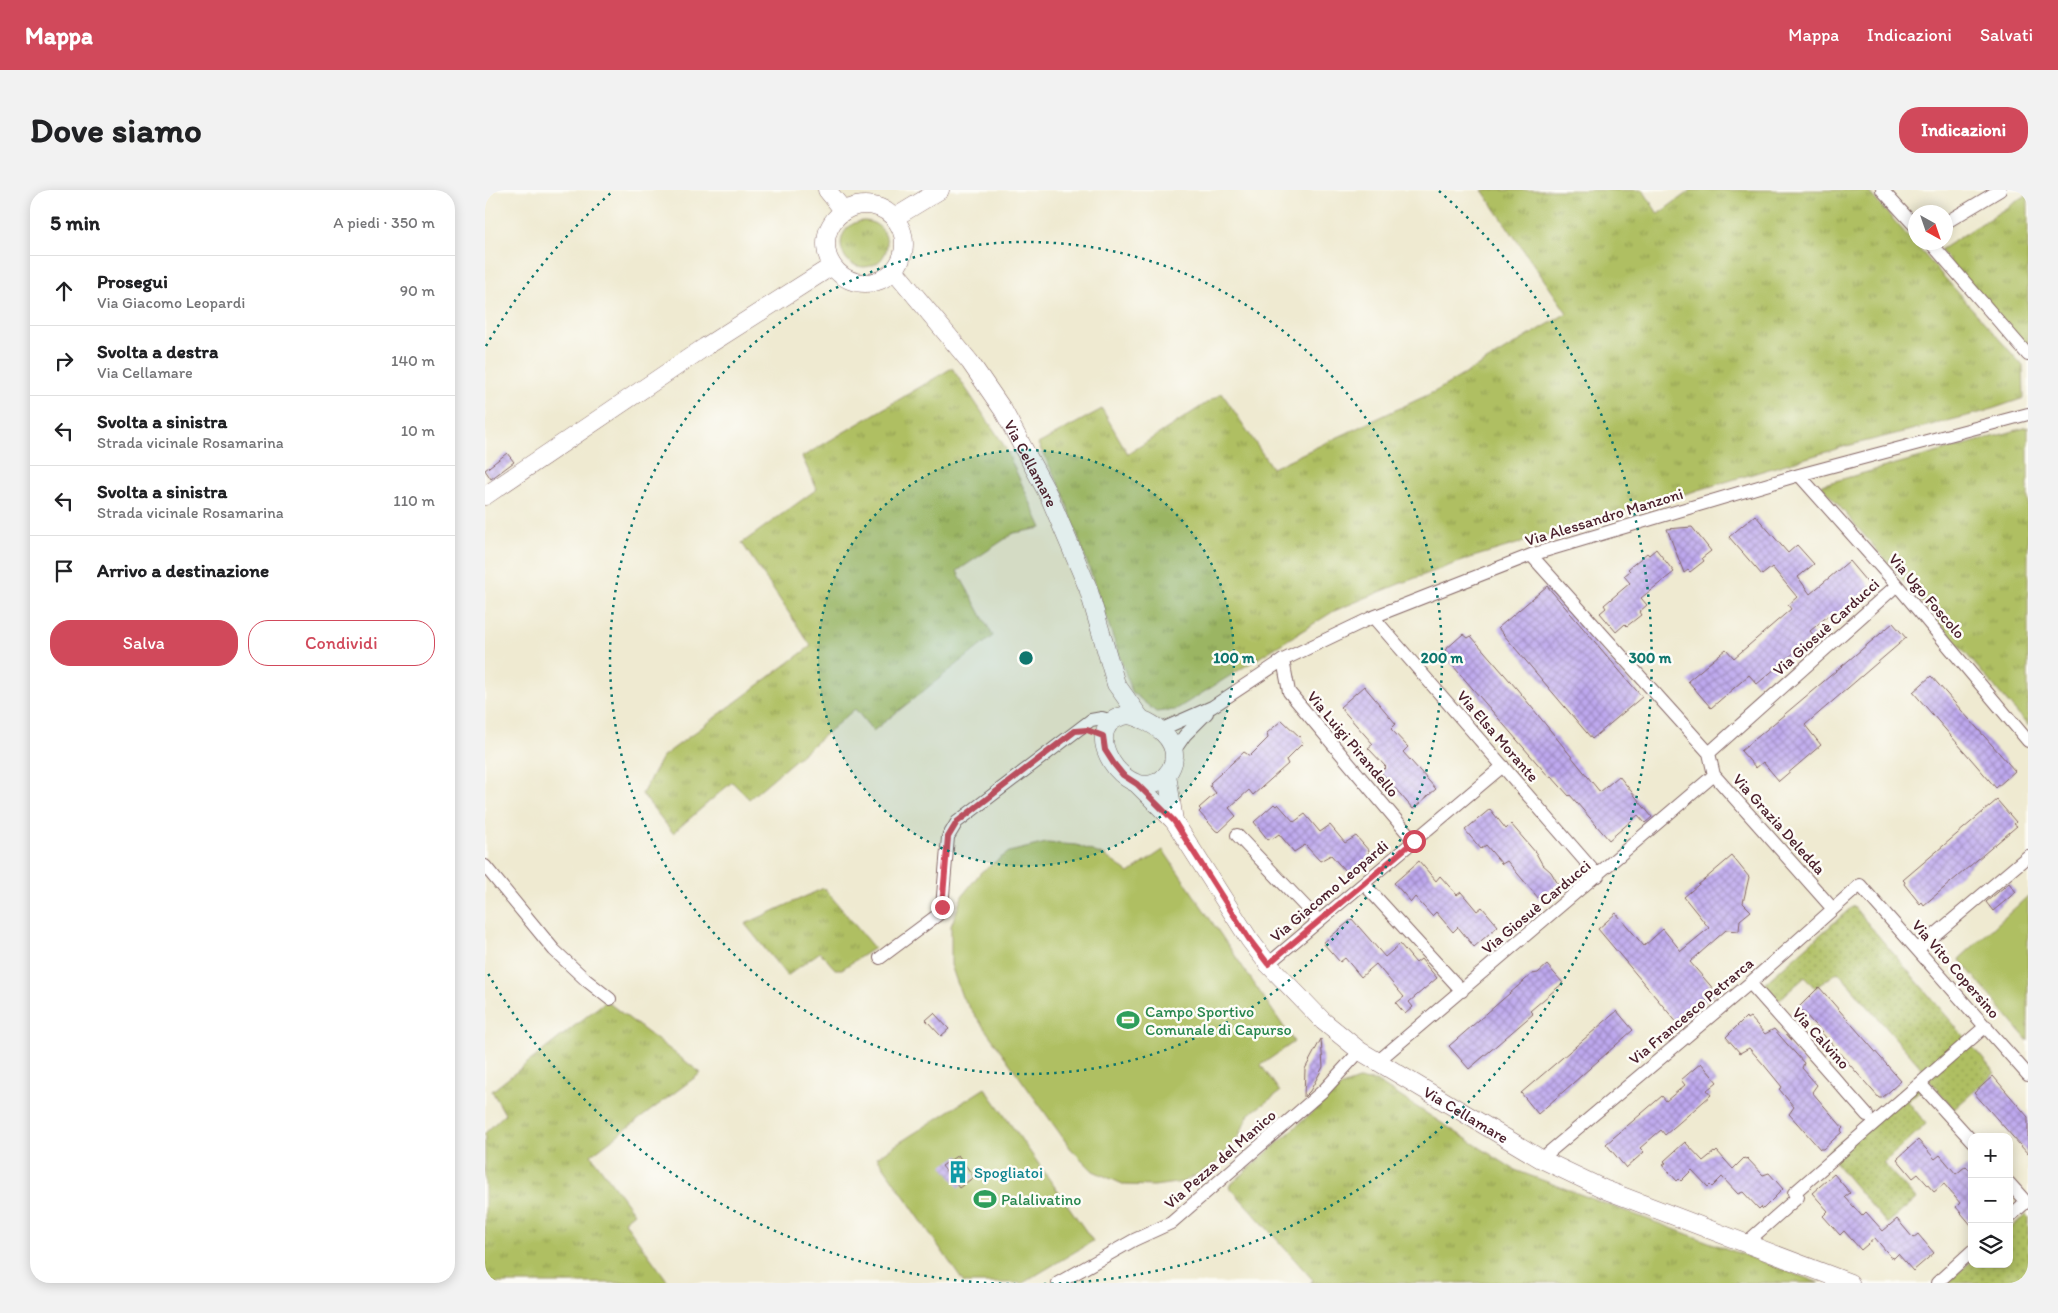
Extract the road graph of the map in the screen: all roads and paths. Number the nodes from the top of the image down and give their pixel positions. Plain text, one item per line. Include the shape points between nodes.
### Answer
1 (827, 190) edge
2 (940, 190) edge
3 (1882, 190) edge
4 (2000, 190) edge
5 (845, 211) junction
6 (894, 218) junction
7 (1908, 218) edge
8 (1953, 218) edge
9 (1937, 250) edge
10 (832, 266) junction
11 (894, 270) junction
12 (2028, 355) edge
13 (2028, 414) edge
14 (1799, 475) junction
15 (485, 496) edge
16 (1531, 556) junction
17 (1897, 585) junction
18 (1373, 617) junction
19 (1283, 660) junction
20 (1116, 684) junction
21 (1213, 707) junction
22 (1141, 719) junction
23 (1107, 728) junction
24 (1160, 730) junction
25 (2028, 741) edge
26 (1174, 751) junction
27 (1709, 753) junction
28 (1503, 766) junction
29 (1167, 774) junction
30 (1714, 775) junction
31 (1137, 784) junction
32 (1174, 821) junction
33 (1237, 835) dead end
34 (1414, 841) junction
35 (2028, 856) edge
36 (485, 866) edge
37 (1598, 876) junction
38 (1364, 884) junction
39 (1860, 885) joint
40 (1833, 909) junction
41 (1319, 921) junction
42 (1918, 949) junction
43 (880, 958) dead end
44 (1268, 964) junction
45 (1750, 983) junction
46 (1462, 991) junction
47 (610, 999) dead end
48 (1985, 1026) junction
49 (1360, 1051) junction
50 (1377, 1062) junction
51 (2028, 1075) edge
52 (1924, 1088) dead end
53 (1867, 1115) dead end
54 (1968, 1137) edge
55 (1541, 1159) junction
56 (2013, 1187) edge
57 (2027, 1203) edge
58 (2013, 1214) edge
59 (1746, 1243) junction
60 (1968, 1255) edge
61 (1057, 1283) edge
62 (1850, 1283) edge
63 (1937, 1283) edge

1 - 5 street
2 - 6 street
3 - 7 street
4 - 8 street
5 - 6 street via 869,205 881,208
5 - 10 street via 831,224 827,236 826,249
6 - 11 street via 904,244
9 - 12 street
10 - 11 street via 845,278 862,283 879,280
10 - 15 street via 705,347
11 - 20 street, Via Cellamare via 970,362 1003,410 1049,496 1088,588
13 - 14 street, Via Alessandro Manzoni
14 - 16 street, Via Alessandro Manzoni
14 - 17 street, Via Ugo Foscolo
16 - 18 street, Via Alessandro Manzoni
16 - 27 street, Via Grazia Deledda
17 - 25 street, Via Ugo Foscolo
17 - 27 street, Via Giosuè Carducci
18 - 19 street, Via Alessandro Manzoni
18 - 28 street, Via Elsa Morante
19 - 21 street, Via Alessandro Manzoni
19 - 34 street, Via Luigi Pirandello via 1289,692
20 - 22 street, Via Cellamare
20 - 23 street, Via Cellamare
21 - 24 street, Via Alessandro Manzoni
21 - 26 street, Via Alessandro Manzoni
22 - 23 street, Via Cellamare via 1121,716
22 - 24 street, Via Cellamare
23 - 31 street, Via Cellamare via 1103,743 1109,756 1123,775
23 - 43 street via 1103,718 1091,720 957,822 948,837 939,914
24 - 26 street, Via Cellamare
26 - 29 street, Via Cellamare
27 - 30 street, Via Grazia Deledda
28 - 34 street, Via Giacomo Leopardi
28 - 37 street, Via Elsa Morante
29 - 31 street via 1153,783
29 - 32 street, Via Cellamare
30 - 37 street, Via Giosuè Carducci
30 - 40 street, Via Grazia Deledda
31 - 32 street, Via Cellamare
32 - 44 street, Via Cellamare via 1234,917
33 - 41 street
34 - 38 street, Via Giacomo Leopardi
35 - 42 street
36 - 47 street via 554,950
37 - 46 street, Via Giosuè Carducci
38 - 41 street, Via Giacomo Leopardi
38 - 46 street
39 - 40 street, Via Francesco Petrarca
39 - 42 street, Via Vito Copersino
40 - 45 street, Via Francesco Petrarca
41 - 44 street, Via Giacomo Leopardi
42 - 48 street, Via Vito Copersino
44 - 49 street, Via Cellamare via 1323,1021
45 - 53 street, Via Calvino
45 - 55 street, Via Francesco Petrarca
46 - 50 street, Via Giosuè Carducci
48 - 51 street, Via Vito Copersino
48 - 59 street via 1794,1193 1798,1197
49 - 50 street, Via Cellamare
49 - 61 street, Via Pezza del Manico via 1324,1090 1171,1223
50 - 55 street, Via Cellamare
52 - 54 street
55 - 59 street, Via Cellamare via 1606,1190
56 - 57 street
57 - 58 street
59 - 62 street, Via Cellamare
60 - 63 street

